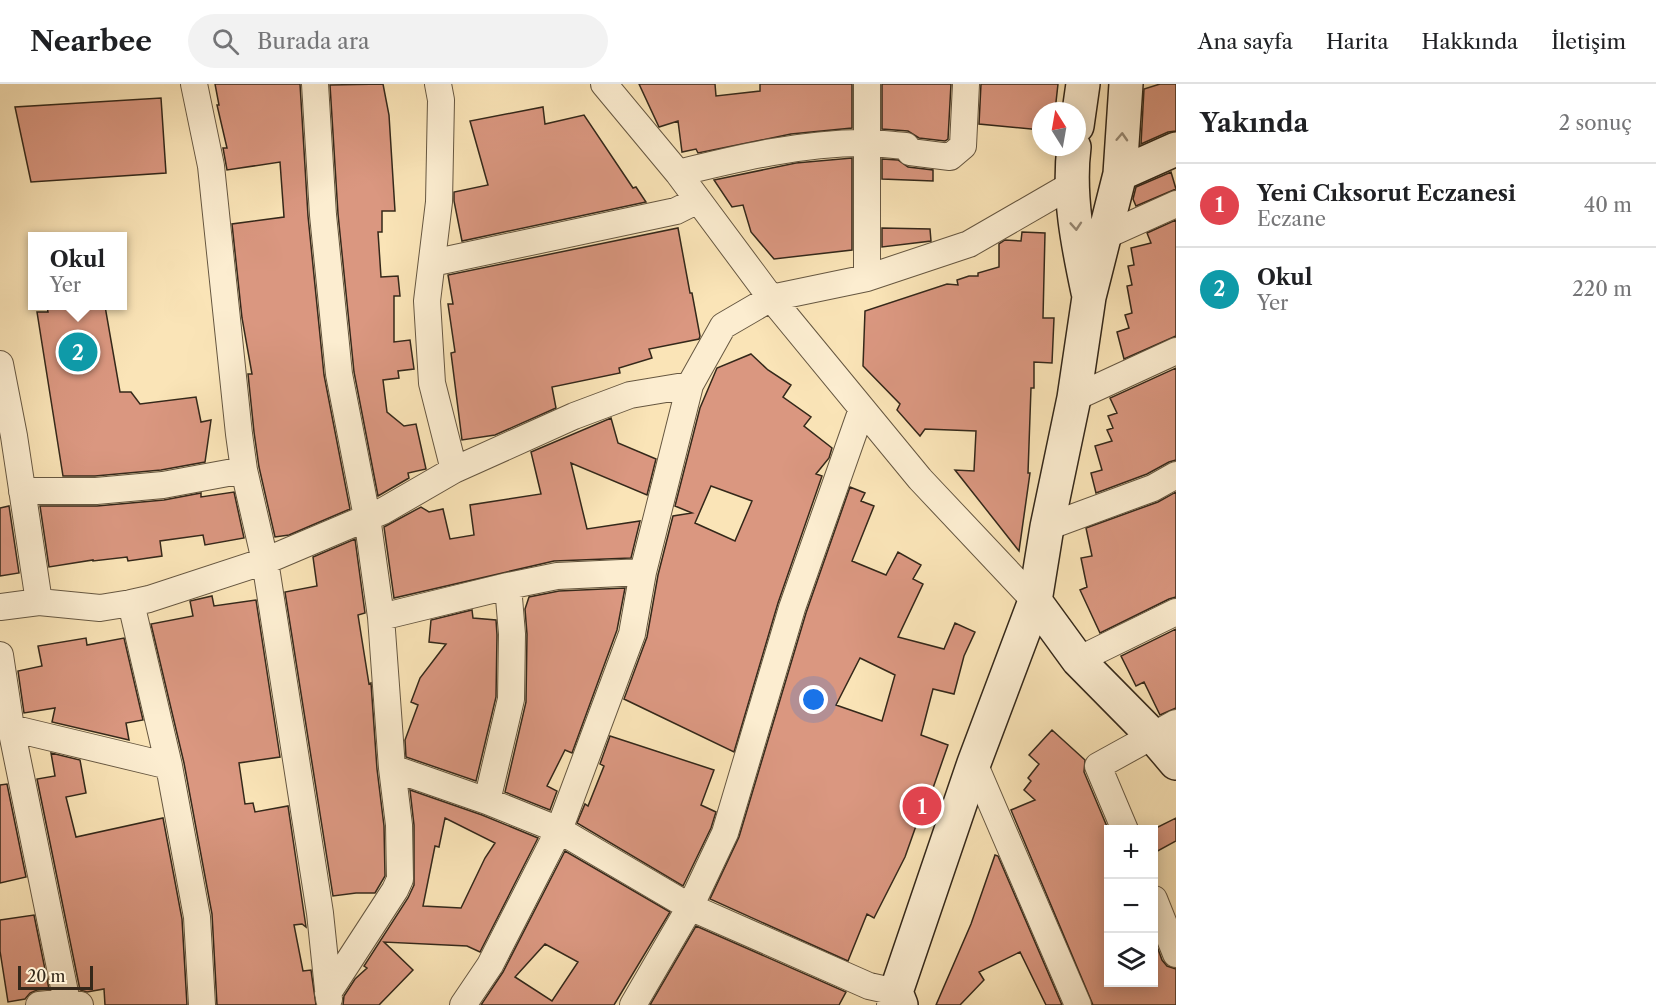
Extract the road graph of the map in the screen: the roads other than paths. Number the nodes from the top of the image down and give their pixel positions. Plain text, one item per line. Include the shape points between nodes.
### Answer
1 (194, 84) edge
2 (315, 84) edge
3 (438, 84) edge
4 (604, 84) edge
5 (867, 84) edge
6 (966, 84) edge
7 (1083, 84) edge
8 (1125, 84) edge
9 (1080, 102) edge
10 (865, 143) junction
11 (1176, 149) edge
12 (1073, 156) edge
13 (678, 173) junction
14 (1120, 174) junction
15 (1073, 184) junction
16 (698, 200) junction
17 (1176, 204) edge
18 (1105, 236) junction
19 (432, 263) junction
20 (867, 278) junction
21 (1089, 297) junction
22 (771, 298) junction
23 (1176, 351) edge
24 (0, 364) edge
25 (690, 385) junction
26 (1074, 398) junction
27 (862, 409) junction
28 (7, 437) edge
29 (244, 470) junction
30 (454, 470) junction
31 (1176, 475) edge
32 (22, 491) junction
33 (367, 518) junction
34 (1047, 527) junction
35 (265, 561) junction
36 (643, 572) junction
37 (508, 586) junction
38 (1035, 601) junction
39 (39, 602) junction
40 (131, 603) junction
41 (0, 607) edge
42 (1176, 612) edge
43 (381, 617) junction
44 (0, 655) edge
45 (1078, 660) junction
46 (11, 728) junction
47 (1164, 730) edge
48 (974, 763) junction
49 (1176, 763) edge
50 (169, 765) junction
51 (392, 768) junction
52 (487, 801) junction
53 (1123, 825) edge
54 (559, 830) junction
55 (690, 907) junction
56 (1158, 909) edge
57 (1176, 954) edge
58 (329, 999) edge
59 (896, 1001) edge
60 (73, 1004) edge
61 (39, 1005) edge
62 (202, 1005) edge
63 (463, 1005) edge
64 (633, 1005) edge
65 (1078, 1005) edge

1 - 29 street via 211,166
2 - 33 street via 339,374
3 - 19 street via 439,202
4 - 13 street
5 - 10 street
6 - 10 street via 963,146 950,157
7 - 9 street
14 -> 8 street
10 - 13 street via 804,146
10 - 20 street
11 - 14 street
12 - 15 street
13 - 16 street
14 - 18 street
15 - 20 street via 969,244
15 -> 21 street via 1077,245
16 - 19 street via 676,211
16 - 22 street
17 - 18 street
18 - 21 street
19 - 30 street via 427,301 432,383
20 - 22 street
21 - 26 street
22 - 25 street via 723,326
22 - 27 street
23 - 26 street
24 - 28 street
25 - 30 street via 630,394
25 - 36 street
26 - 34 street
27 - 38 street via 920,479
27 - 55 street via 792,608 725,833
28 - 32 street
29 - 32 street via 163,485 96,491
29 - 35 street
30 - 33 street
31 - 34 street via 1153,488
32 - 39 street
33 - 35 street
33 - 43 street
34 - 38 street
35 - 40 street
35 - 58 street via 320,913
36 - 37 street via 557,576
36 - 54 street via 632,634
37 - 43 street
37 - 52 street via 512,699
38 - 45 street
38 - 48 street
39 - 40 street via 100,608
39 - 41 street
40 - 50 street
42 - 45 street
43 - 51 street
44 - 46 street
45 - 47 street
46 - 50 street
46 - 60 street
47 - 49 street
47 - 53 street via 1098,766
48 - 59 street
48 - 65 street
50 - 62 street via 197,917
51 - 52 street
51 - 58 street via 400,879
52 - 54 street
54 - 55 street
54 - 63 street via 490,965
55 - 59 street
55 - 64 street
56 - 57 street
60 - 61 street

